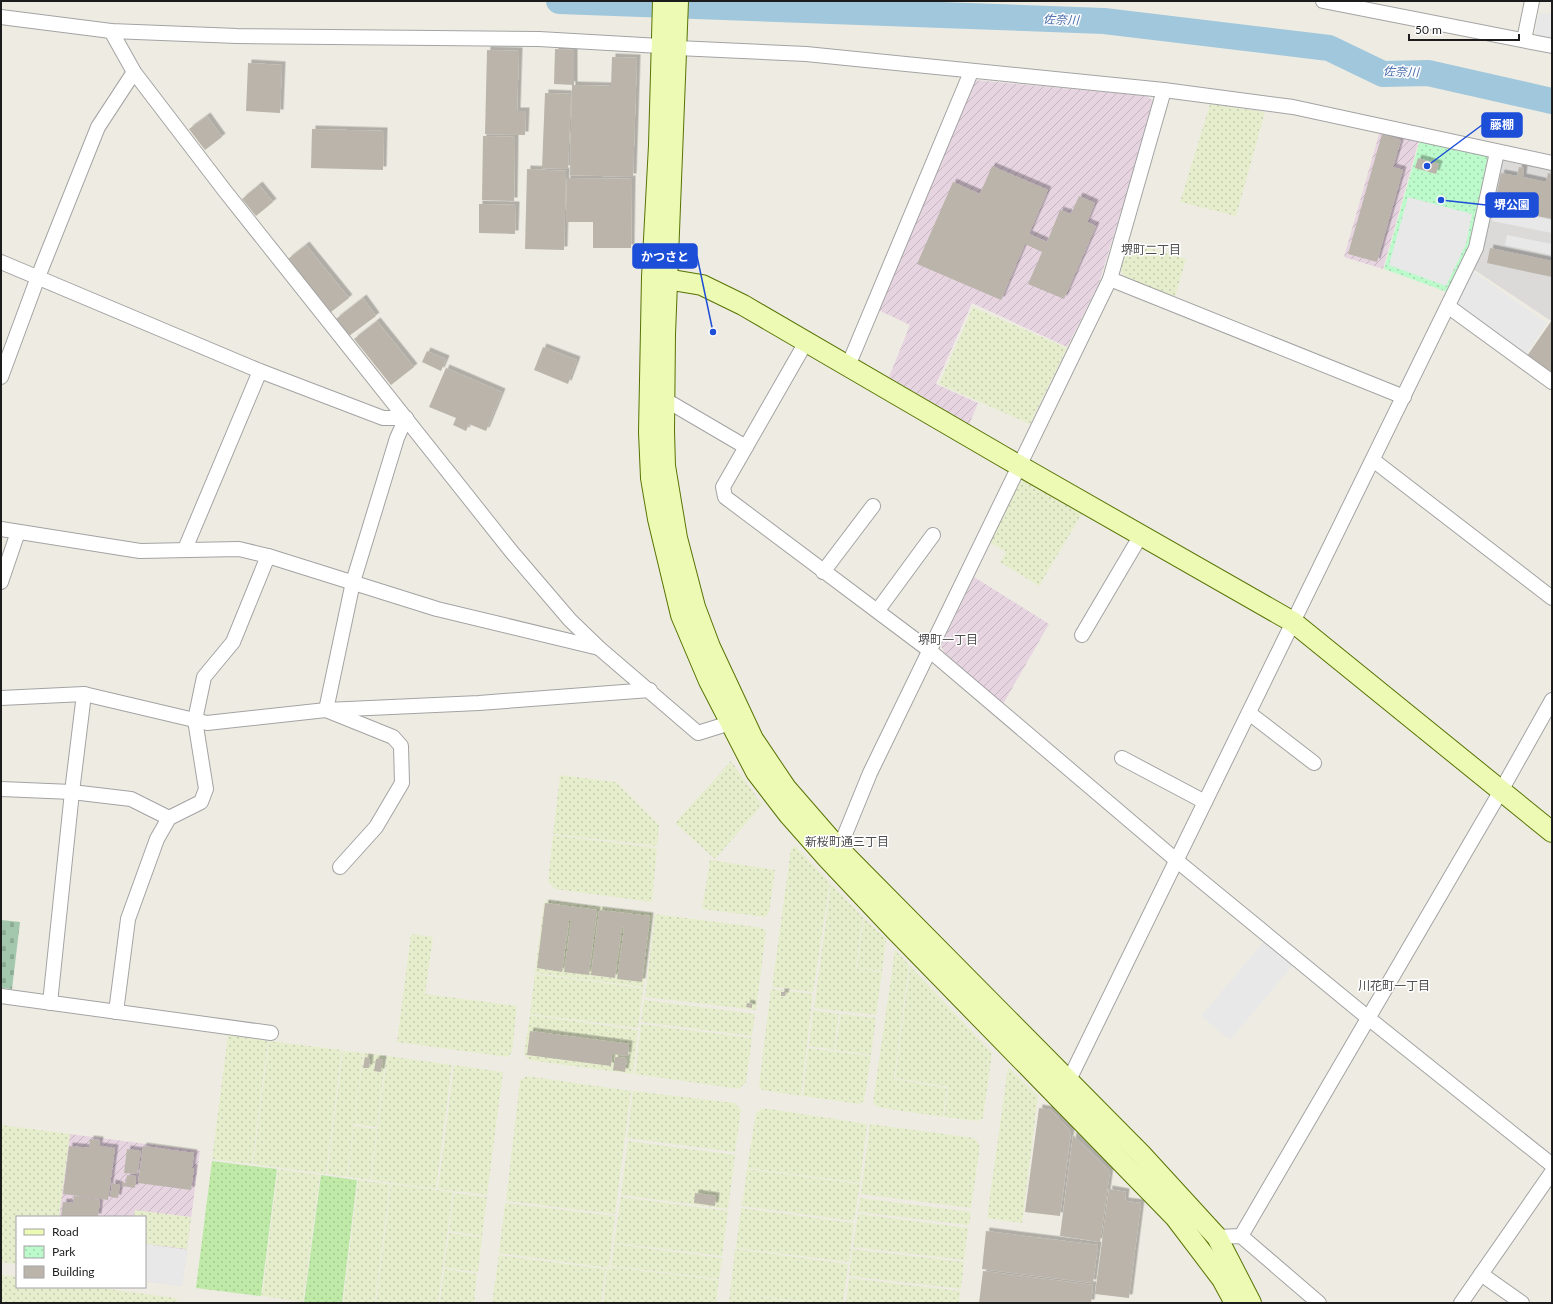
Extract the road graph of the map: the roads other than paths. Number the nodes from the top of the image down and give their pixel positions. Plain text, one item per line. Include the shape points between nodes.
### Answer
1 (663, 1) edge
2 (678, 1) edge
3 (1323, 1) edge
4 (1532, 1) edge
5 (1340, 2) edge
6 (1, 17) edge
7 (111, 31) junction
8 (1524, 40) junction
9 (669, 42) junction
10 (1552, 46) edge
11 (134, 72) junction
12 (971, 72) junction
13 (1164, 90) junction
14 (1497, 152) junction
15 (1552, 163) edge
16 (1, 262) edge
17 (38, 278) junction
18 (660, 278) junction
19 (1110, 279) junction
20 (1449, 307) junction
21 (806, 342) junction
22 (848, 366) junction
23 (260, 371) junction
24 (1, 377) edge
25 (1552, 382) edge
26 (1404, 397) junction
27 (664, 399) junction
28 (406, 418) junction
29 (746, 447) junction
30 (1373, 460) junction
31 (1019, 465) junction
32 (873, 506) dead end
33 (1, 529) edge
34 (18, 532) junction
35 (934, 535) dead end
36 (1141, 535) junction
37 (185, 549) junction
38 (268, 556) junction
39 (823, 572) junction
40 (1, 582) edge
41 (353, 582) junction
42 (1552, 598) edge
43 (878, 610) junction
44 (1293, 622) junction
45 (1082, 635) dead end
46 (599, 648) junction
47 (929, 650) junction
48 (650, 690) junction
49 (84, 694) junction
50 (1, 698) edge
51 (1552, 700) edge
52 (326, 710) junction
53 (1249, 713) junction
54 (195, 720) junction
55 (730, 723) junction
56 (1122, 758) dead end
57 (1314, 763) dead end
58 (1, 789) edge
59 (1502, 789) junction
60 (72, 792) junction
61 (1205, 802) junction
62 (169, 818) junction
63 (1552, 832) edge
64 (839, 849) junction
65 (1176, 860) junction
66 (340, 867) dead end
67 (1, 996) edge
68 (50, 1003) junction
69 (116, 1012) junction
70 (1368, 1017) junction
71 (271, 1033) dead end
72 (1068, 1082) junction
73 (1552, 1165) edge
74 (1552, 1172) edge
75 (1240, 1236) junction
76 (1217, 1237) junction
77 (1481, 1274) junction
78 (1235, 1303) edge
79 (1251, 1303) edge
80 (1319, 1303) edge
81 (1461, 1303) edge
82 (1522, 1303) edge

1 - 9 street
2 - 9 street
3 - 5 street
4 - 8 street
5 - 8 street
6 - 7 street
7 - 9 street via 237,36
7 - 11 street
8 - 10 street
9 - 12 street
9 - 18 street via 659,145
11 - 17 street via 98,127
11 - 28 street
12 - 13 street
12 - 22 street
13 - 14 street via 1293,107
13 - 19 street
14 - 15 street
14 - 20 street via 1476,248
16 - 17 street
17 - 23 street
17 - 24 street
18 - 21 street via 702,285 743,305
18 - 27 street
18 - 55 street via 649,432 651,478 681,615 708,681
19 - 26 street
19 - 31 street
20 - 25 street
20 - 26 street
21 - 22 street
21 - 29 street
22 - 31 street
23 - 28 street via 383,418
23 - 37 street
26 - 30 street
27 - 29 street
27 - 64 street via 665,466 677,538 695,607 710,647 753,739 786,788
28 - 41 street via 397,438
28 - 46 street via 511,551 570,620
29 - 39 street via 723,487 725,497
30 - 42 street
30 - 44 street
31 - 36 street
31 - 47 street
32 - 39 street
33 - 34 street
34 - 37 street via 140,551
34 - 40 street
35 - 43 street
36 - 44 street
36 - 45 street
37 - 38 street via 238,549
38 - 41 street
38 - 54 street via 233,642 204,677
39 - 43 street
41 - 46 street via 437,609
41 - 52 street
43 - 47 street
44 - 53 street
44 - 59 street
46 - 48 street
47 - 64 street via 870,773
47 - 65 street
48 - 52 street via 495,702
48 - 55 street via 698,733
49 - 50 street
49 - 54 street
49 - 60 street
51 - 59 street
52 - 54 street via 207,723
52 - 66 street via 393,737 401,746 402,782 376,826
53 - 57 street
53 - 61 street
54 - 62 street via 206,789 201,802
55 - 78 street via 756,772 826,858 1174,1217 1222,1279
56 - 61 street
58 - 60 street
59 - 63 street
59 - 70 street
60 - 62 street via 131,799
60 - 68 street
61 - 65 street
62 - 69 street via 157,839 128,919
64 - 72 street
65 - 70 street
65 - 72 street
67 - 68 street
68 - 69 street
69 - 71 street
70 - 73 street
70 - 75 street
72 - 76 street via 1141,1154
74 - 77 street
75 - 76 street
75 - 80 street
76 - 79 street
77 - 81 street
77 - 82 street

